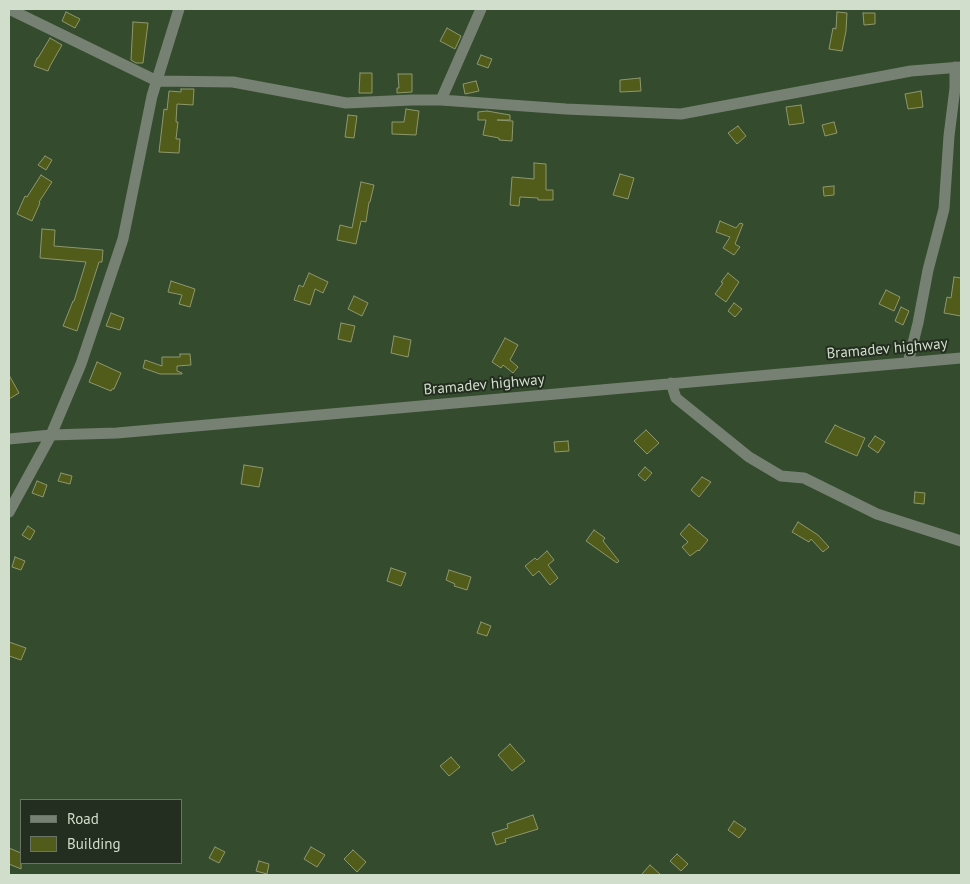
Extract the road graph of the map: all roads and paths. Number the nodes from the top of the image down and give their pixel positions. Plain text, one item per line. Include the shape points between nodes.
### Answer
1 (9, 9) edge
2 (179, 9) edge
3 (481, 9) edge
4 (958, 67) edge
5 (157, 81) junction
6 (441, 100) junction
7 (961, 358) edge
8 (908, 363) junction
9 (671, 383) junction
10 (51, 436) junction
11 (9, 439) edge
12 (9, 512) edge
13 (961, 541) edge

1 - 5 street
2 - 5 street
3 - 6 street
4 - 6 street via 911,71 681,114
4 - 8 street via 944,209
5 - 6 street via 233,82 346,103
5 - 10 street via 123,239 81,364
7 - 8 street, Bramadev highway
8 - 9 street, Bramadev highway
9 - 10 street, Bramadev highway via 117,433
9 - 13 street via 676,398 749,457 781,476 804,478 877,514
10 - 11 street, Bramadev highway
10 - 12 street

